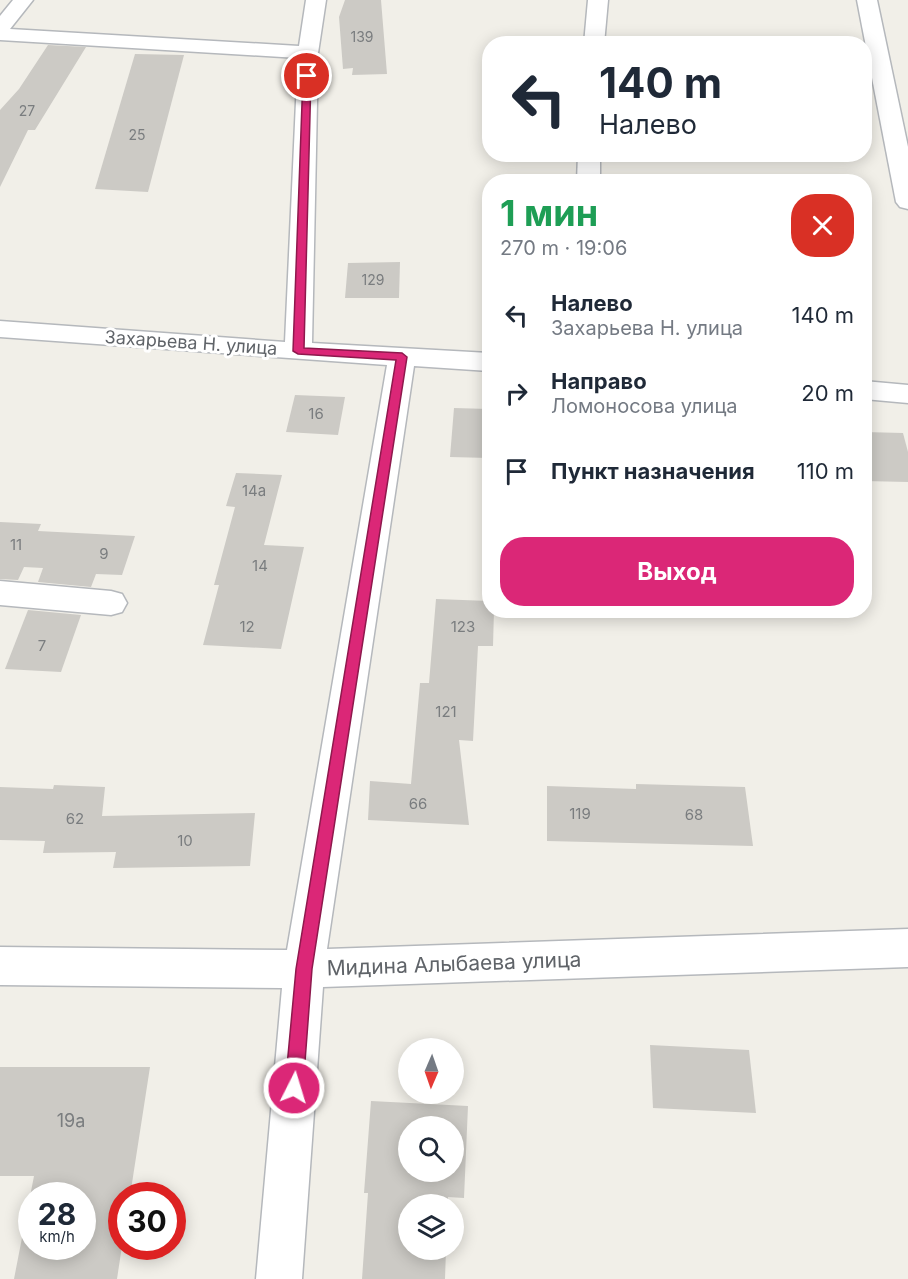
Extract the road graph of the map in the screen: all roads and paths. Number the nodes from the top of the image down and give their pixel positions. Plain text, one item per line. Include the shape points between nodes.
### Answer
1 (316, 0) edge
2 (598, 0) edge
3 (867, 0) edge
4 (14, 4) edge
5 (0, 29) edge
6 (0, 34) edge
7 (595, 36) edge
8 (308, 54) junction
9 (886, 103) junction
10 (908, 104) edge
11 (908, 202) edge
12 (0, 329) edge
13 (298, 351) junction
14 (402, 357) junction
15 (482, 362) edge
16 (872, 391) edge
17 (908, 394) edge
18 (0, 592) edge
19 (111, 603) dead end
20 (908, 948) edge
21 (0, 966) edge
22 (304, 969) junction
23 (279, 1279) edge

1 - 8 street
2 - 7 street
3 - 9 street
4 - 5 street
6 - 8 street
8 - 13 street
9 - 10 street
9 - 11 street
12 - 13 street, Захарьева Н. улица
13 - 14 street, Захарьева Н. улица
14 - 15 street, Захарьева Н. улица
14 - 22 street
16 - 17 street
18 - 19 street
20 - 22 street, Мидина Алыбаева улица
21 - 22 street, Мидина Алыбаева улица
22 - 23 street

